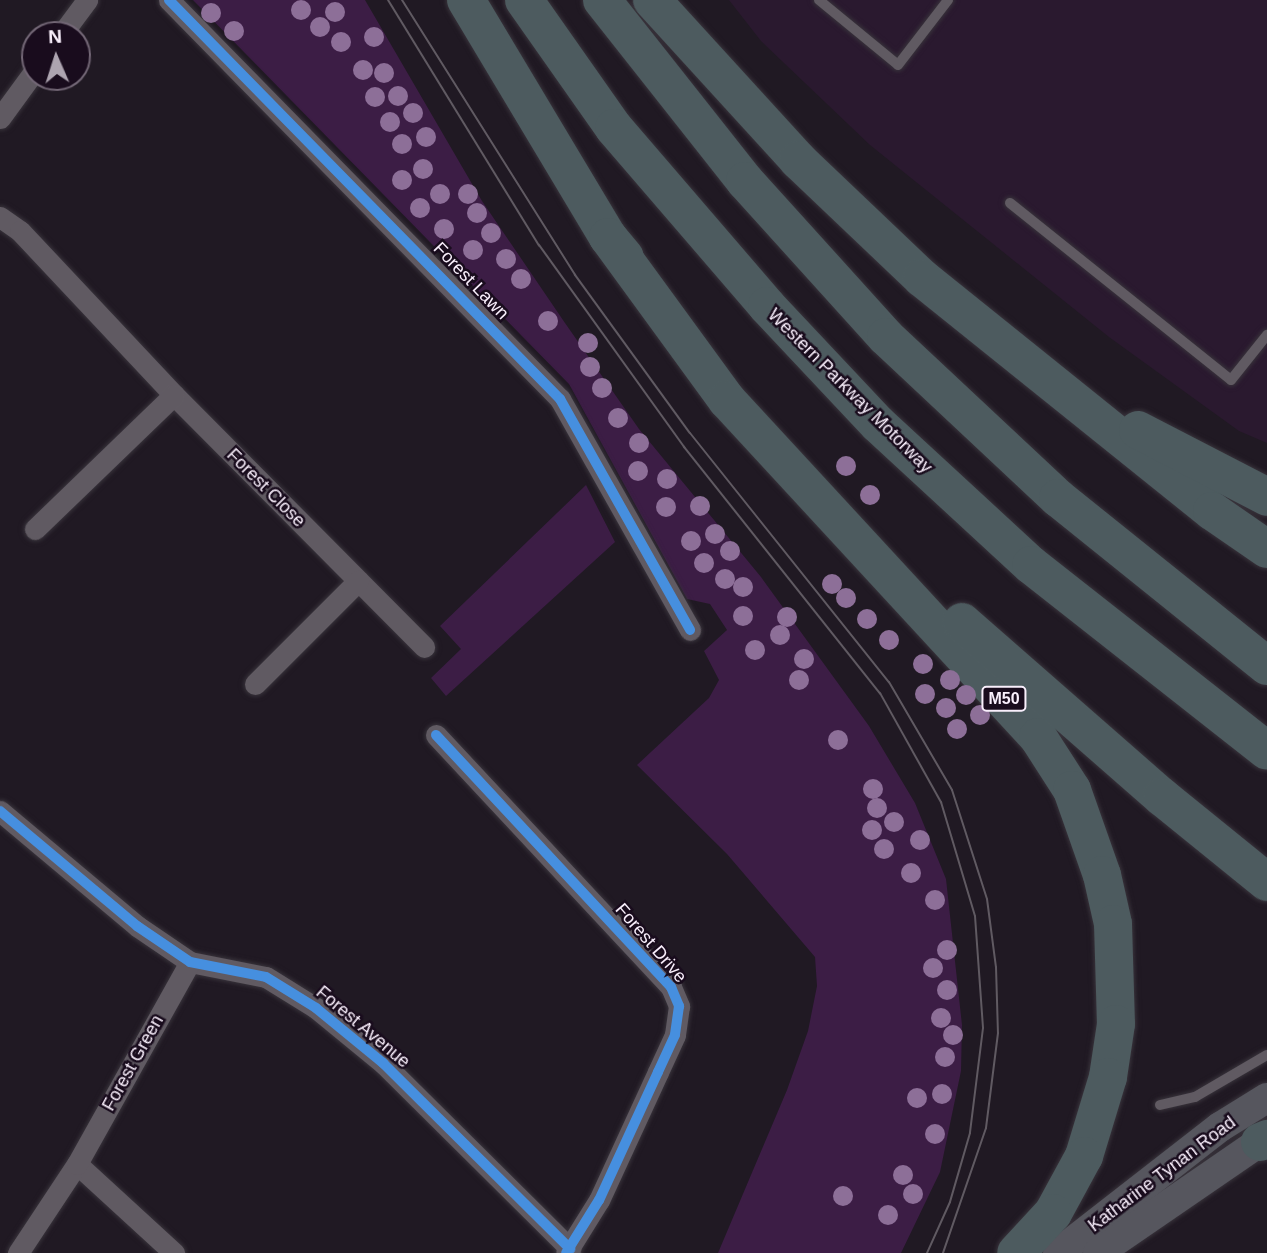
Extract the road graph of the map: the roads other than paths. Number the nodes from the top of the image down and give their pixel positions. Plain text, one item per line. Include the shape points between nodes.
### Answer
1 (88, 0) edge
2 (169, 0) edge
3 (466, 0) edge
4 (524, 0) edge
5 (602, 0) edge
6 (652, 0) edge
7 (819, 0) edge
8 (948, 0) edge
9 (72, 21) edge
10 (21, 89) edge
11 (0, 118) edge
12 (1010, 203) dead end
13 (0, 217) edge
14 (608, 237) junction
15 (1267, 335) edge
16 (1065, 392) junction
17 (174, 395) junction
18 (1267, 497) edge
19 (35, 529) dead end
20 (1267, 549) edge
21 (358, 581) junction
22 (690, 630) dead end
23 (424, 647) dead end
24 (1267, 666) edge
25 (255, 684) dead end
26 (436, 735) dead end
27 (1267, 751) edge
28 (0, 811) edge
29 (1267, 882) edge
30 (190, 962) junction
31 (1267, 1055) edge
32 (1267, 1098) edge
33 (1160, 1105) dead end
34 (1265, 1139) edge
35 (77, 1164) junction
36 (568, 1251) edge
37 (18, 1253) edge
38 (174, 1253) edge
39 (1016, 1253) edge
40 (1058, 1253) edge
41 (1097, 1253) edge

1 - 9 street
2 - 22 street, Forest Lawn via 560,399
3 - 14 highway, M50
4 - 27 highway, Western Parkway Motorway via 614,128 767,306 878,424 1031,565
5 - 24 highway via 744,181 886,337 1058,498
6 - 16 highway via 798,160 922,278
7 - 8 lane via 898,65
10 - 11 street
12 - 15 lane via 1231,380
13 - 17 street, Forest Close via 20,231
14 - 29 highway, M50 via 747,402 858,523 1021,674
14 - 39 highway, M50 via 727,400 1038,737 1072,790 1102,874 1113,924 1116,1024 1108,1077 1084,1156 1053,1213
16 - 18 highway
16 - 20 highway via 1212,511
17 - 19 street
17 - 21 street, Forest Close
21 - 23 street, Forest Close
21 - 25 street
26 - 36 street, Forest Drive via 671,987 679,1006 675,1035 599,1200
28 - 30 street, Forest Avenue via 137,926
30 - 35 street, Forest Green
30 - 36 street, Forest Avenue via 266,977 316,1008 383,1063
31 - 33 lane via 1195,1097
32 - 40 main road, Katharine Tynan Road via 1220,1127
34 - 41 main road, Katharine Tynan Road
35 - 37 street, Forest Green
35 - 38 street

